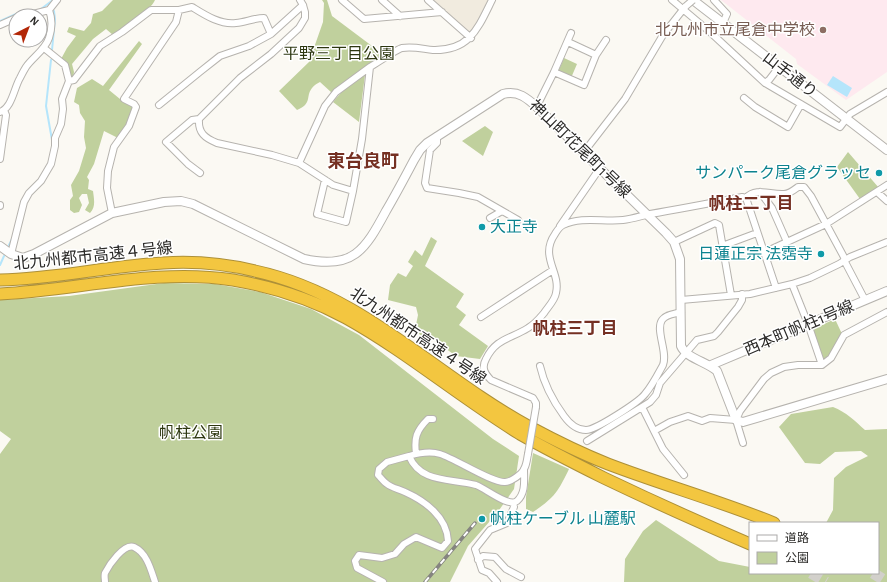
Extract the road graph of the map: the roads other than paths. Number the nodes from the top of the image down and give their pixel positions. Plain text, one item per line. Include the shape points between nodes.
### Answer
1 (57, 0) edge
2 (342, 0) edge
3 (382, 0) edge
4 (428, 0) edge
5 (492, 0) edge
6 (672, 0) edge
7 (693, 0) edge
8 (714, 0) edge
9 (302, 3) edge
10 (684, 8) junction
11 (49, 10) joint
12 (179, 10) junction
13 (442, 12) junction
14 (400, 16) junction
15 (723, 23) junction
16 (571, 33) dead end
17 (271, 34) junction
18 (471, 38) junction
19 (48, 40) edge
20 (606, 40) dead end
21 (568, 42) junction
22 (44, 48) joint
23 (596, 55) junction
24 (370, 67) junction
25 (779, 67) junction
26 (554, 72) junction
27 (69, 81) junction
28 (765, 82) junction
29 (887, 92) edge
30 (744, 98) dead end
31 (801, 104) junction
32 (159, 105) dead end
33 (536, 106) junction
34 (2, 111) edge
35 (199, 119) junction
36 (846, 120) junction
37 (437, 136) junction
38 (887, 150) edge
39 (584, 152) junction
40 (0, 159) edge
41 (299, 163) junction
42 (600, 168) junction
43 (200, 173) dead end
44 (325, 180) junction
45 (887, 185) edge
46 (353, 190) junction
47 (760, 192) junction
48 (877, 192) junction
49 (746, 198) junction
50 (887, 201) edge
51 (502, 211) junction
52 (112, 213) junction
53 (647, 215) junction
54 (490, 218) dead end
55 (518, 220) dead end
56 (826, 224) junction
57 (560, 226) junction
58 (757, 233) junction
59 (674, 242) junction
60 (787, 242) junction
61 (887, 242) edge
62 (0, 246) edge
63 (722, 246) junction
64 (763, 252) junction
65 (11, 254) junction
66 (845, 260) junction
67 (553, 270) junction
68 (0, 280) edge
69 (792, 284) junction
70 (776, 288) junction
71 (887, 291) edge
72 (0, 294) edge
73 (742, 294) junction
74 (731, 295) junction
75 (681, 300) junction
76 (865, 300) junction
77 (681, 312) junction
78 (887, 312) edge
79 (482, 317) dead end
80 (808, 324) junction
81 (685, 353) junction
82 (711, 365) junction
83 (822, 365) junction
84 (540, 366) dead end
85 (887, 379) edge
86 (642, 407) junction
87 (433, 420) dead end
88 (736, 420) junction
89 (654, 431) junction
90 (587, 441) dead end
91 (744, 443) dead end
92 (416, 454) junction
93 (410, 456) junction
94 (524, 469) junction
95 (684, 475) dead end
96 (513, 503) junction
97 (771, 522) edge
98 (749, 544) edge
99 (478, 560) junction
100 (521, 577) dead end
101 (105, 582) edge
102 (155, 582) edge
103 (383, 582) edge
104 (497, 582) edge

1 - 11 street
2 - 14 street via 364,19
3 - 14 street
4 - 13 street
5 - 18 street
6 - 10 street
7 - 10 street, bridge
7 - 15 street, 山手通り
8 - 15 street via 727,14
9 - 17 street
9 - 35 street via 305,18 299,28 240,78
10 - 28 street
10 - 39 street via 663,35 625,99
11 - 19 street via 51,17
12 - 17 street via 192,7 210,18 223,22 235,23 264,18
12 - 27 street via 151,10 100,46 74,80
12 - 52 street via 176,22 124,99 136,107 129,126 114,147 108,171 107,188
13 - 14 street
13 - 18 street
15 - 25 street, 山手通り
16 - 21 street
17 - 32 street via 249,46 220,56
18 - 24 street via 456,47 444,50 401,48
20 - 23 street
21 - 23 street
21 - 26 street
22 - 27 street via 64,65
22 - 34 street via 26,67 9,105
23 - 26 street via 584,85
24 - 41 street via 336,92 325,106
24 - 46 street
25 - 28 street
25 - 36 street, 山手通り
26 - 33 street
27 - 65 street via 62,99 61,124 55,138 50,164 41,181 24,202
28 - 31 street
29 - 36 street via 850,114
30 - 31 street via 754,107 788,127
31 - 36 street via 840,127
33 - 37 street, 神山町花尾町1号線 via 524,95 508,92
33 - 39 street, 神山町花尾町1号線
34 - 40 street via 6,115
35 - 41 street via 198,126 202,133 217,143
35 - 43 street via 192,120 166,142
36 - 38 street, 山手通り
37 - 51 street via 437,143 430,150 425,183 428,188 478,197
37 - 52 street, 神山町花尾町1号線 via 420,150 366,245 353,256 342,260 318,262 304,259 181,201
39 - 42 street, 神山町花尾町1号線
41 - 44 street
42 - 53 street, 神山町花尾町1号線
42 - 57 street
44 - 46 street via 333,185
44 - 46 street via 317,214 346,222
45 - 48 street
47 - 49 street via 750,193
47 - 56 street via 784,194 804,187
47 - 60 street via 772,208
48 - 50 street
48 - 56 street
49 - 53 street
49 - 58 street
51 - 54 street
51 - 55 street
52 - 65 street, 神山町花尾町1号線 via 34,254 23,258
53 - 57 street via 622,220 592,219
53 - 59 street, 神山町花尾町1号線
56 - 60 street
56 - 66 street
57 - 67 street via 549,248
58 - 63 street
58 - 64 street
59 - 63 street via 715,223 720,225
59 - 75 street, 神山町花尾町1号線 via 680,259
60 - 64 street
61 - 66 street
62 - 65 street
63 - 74 street
64 - 70 street
66 - 69 street
66 - 76 street
67 - 79 street
67 - 94 street, bridge via 557,284 552,302 537,322 498,343 488,355 483,369 491,380 533,398 536,403
68 - 97 highway, 北九州都市高速４号線 via 165,263 208,264 255,270 295,282 333,298 373,321 491,404 564,445
69 - 70 street
69 - 80 street
70 - 73 street
71 - 76 street, 西本町帆柱1号線
72 - 98 highway, 北九州都市高速４号線 via 167,277 209,278 252,284 290,294 328,310 366,331 475,405 540,445 652,501
73 - 74 street
73 - 81 street via 738,307 718,332 714,336 697,340
74 - 75 street
75 - 77 street, 神山町花尾町1号線
76 - 80 street, 西本町帆柱1号線
77 - 81 street, 神山町花尾町1号線 via 681,346
77 - 84 street via 668,315 660,324 663,364 645,394 595,428 579,429 571,425 543,380
78 - 83 street via 844,335 832,358
80 - 82 street, 西本町帆柱1号線
80 - 83 street
81 - 82 street
81 - 86 street via 660,383 656,395
82 - 88 street via 717,371
83 - 88 street via 784,367 771,373 740,411
85 - 88 street via 743,422
86 - 89 street
86 - 90 street
87 - 92 street via 428,419 417,432
88 - 89 street via 702,420 688,416
88 - 91 street
89 - 95 street via 663,449
92 - 93 street
92 - 94 street via 438,453 494,480 504,482 511,480
93 - 96 street via 413,464 434,478 477,485 502,500
93 - 103 street via 387,462 379,469 378,475 388,485 421,500 432,509 448,533 448,541 442,548 416,536 395,554 382,558 359,555 354,561 357,568
94 - 96 street via 523,491
96 - 99 street via 514,507 507,523 490,530 475,549
99 - 100 street via 483,556 495,557 506,569
99 - 104 street via 482,570 489,573
101 - 102 street via 105,574 112,562 124,548 130,546 141,552 148,562

